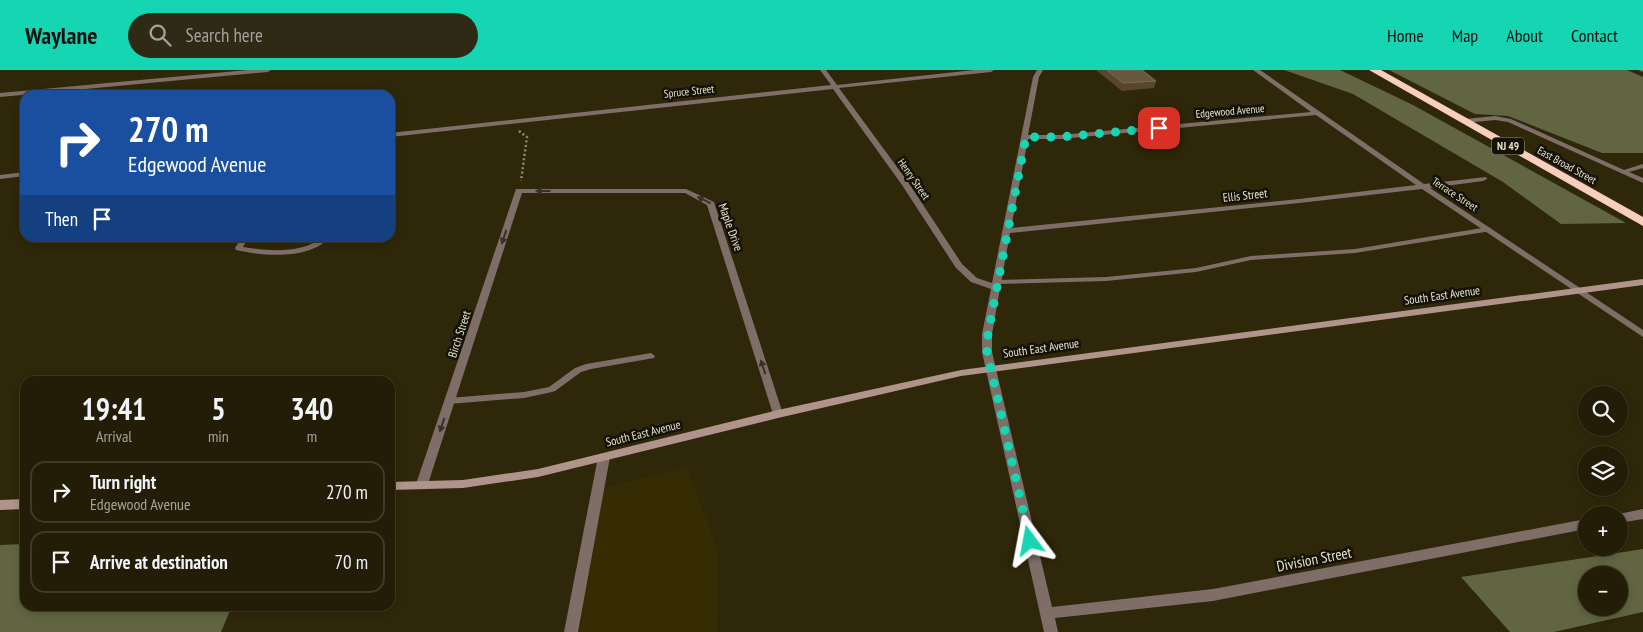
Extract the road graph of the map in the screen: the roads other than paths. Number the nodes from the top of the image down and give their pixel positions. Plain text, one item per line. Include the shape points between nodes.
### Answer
1 (268, 70) edge
2 (823, 70) edge
3 (991, 70) edge
4 (1040, 70) edge
5 (1256, 70) edge
6 (1374, 70) edge
7 (834, 87) junction
8 (45, 90) edge
9 (20, 92) edge
10 (0, 94) edge
11 (1317, 113) junction
12 (1465, 121) junction
13 (395, 134) edge
14 (1026, 137) junction
15 (1643, 166) edge
16 (1623, 172) junction
17 (20, 175) edge
18 (0, 177) edge
19 (1483, 179) dead end
20 (1643, 181) edge
21 (1423, 186) junction
22 (519, 191) joint
23 (1643, 222) edge
24 (1488, 229) junction
25 (1008, 230) junction
26 (242, 242) edge
27 (320, 242) edge
28 (1643, 282) edge
29 (997, 285) junction
30 (1579, 290) junction
31 (1643, 334) edge
32 (651, 356) dead end
33 (990, 369) junction
34 (449, 401) junction
35 (778, 414) junction
36 (604, 457) junction
37 (422, 484) junction
38 (395, 486) edge
39 (20, 504) edge
40 (0, 505) edge
41 (1643, 514) edge
42 (1628, 516) edge
43 (1578, 526) edge
44 (1046, 614) junction
45 (571, 632) edge
46 (1051, 632) edge

1 - 8 street
2 - 7 street, Henry Street
3 - 7 street, Spruce Street
4 - 14 street
5 - 11 street, Terrace Street
6 - 12 highway, East Broad Street / NJ 49
7 - 13 street, Spruce Street
7 - 29 street, Henry Street via 905,184 959,266 974,280
9 - 10 street
11 - 14 street, Edgewood Avenue via 1060,137
11 - 21 street, Terrace Street
12 - 16 lane via 1509,120
12 - 23 highway, East Broad Street / NJ 49
14 - 25 street
15 - 16 lane
16 - 20 lane
17 - 18 street
19 - 21 street, Ellis Street
21 - 24 street, Terrace Street
21 - 25 street, Ellis Street
22 -> 34 street, Birch Street
35 -> 22 street, Maple Drive via 711,204 686,191
24 - 29 lane via 1356,251 1251,258 1186,271
24 - 30 street, Terrace Street
25 - 29 street
26 - 27 lane via 239,248 250,251 298,250
28 - 30 street, South East Avenue
29 - 33 street via 988,334
30 - 31 street, Terrace Street
30 - 33 street, South East Avenue
32 - 34 lane via 589,366 552,389 524,395
33 - 35 street, South East Avenue
33 - 44 street
34 -> 37 street, Birch Street
35 - 36 street, South East Avenue
36 - 37 street, South East Avenue via 538,473 463,484
36 - 45 street
37 - 38 street, South East Avenue
39 - 40 street
41 - 42 street
43 - 44 street, Division Street via 1213,595
44 - 46 street

